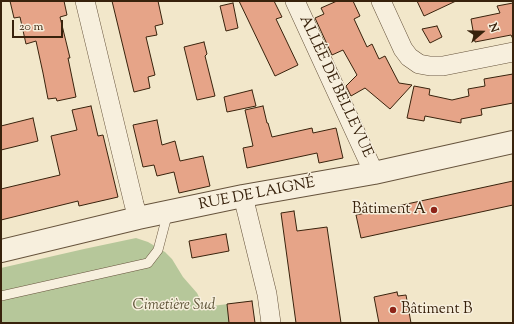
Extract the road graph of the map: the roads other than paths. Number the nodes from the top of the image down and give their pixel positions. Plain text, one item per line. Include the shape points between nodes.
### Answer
1 (85, 1) edge
2 (296, 1) edge
3 (381, 1) edge
4 (513, 52) edge
5 (513, 142) edge
6 (374, 173) junction
7 (244, 196) junction
8 (168, 212) junction
9 (138, 218) junction
10 (1, 251) edge
11 (1, 296) edge
12 (271, 323) edge

1 - 9 street
2 - 6 street, ALLÉE DE BELLEVUE
3 - 4 street via 403,49 419,64 442,66
5 - 6 street, RUE DE LAIGNÉ
6 - 7 street, RUE DE LAIGNÉ
7 - 8 street, RUE DE LAIGNÉ
7 - 12 street via 267,294
8 - 9 street, RUE DE LAIGNÉ
8 - 11 lane via 158,250 148,263
9 - 10 street, RUE DE LAIGNÉ

